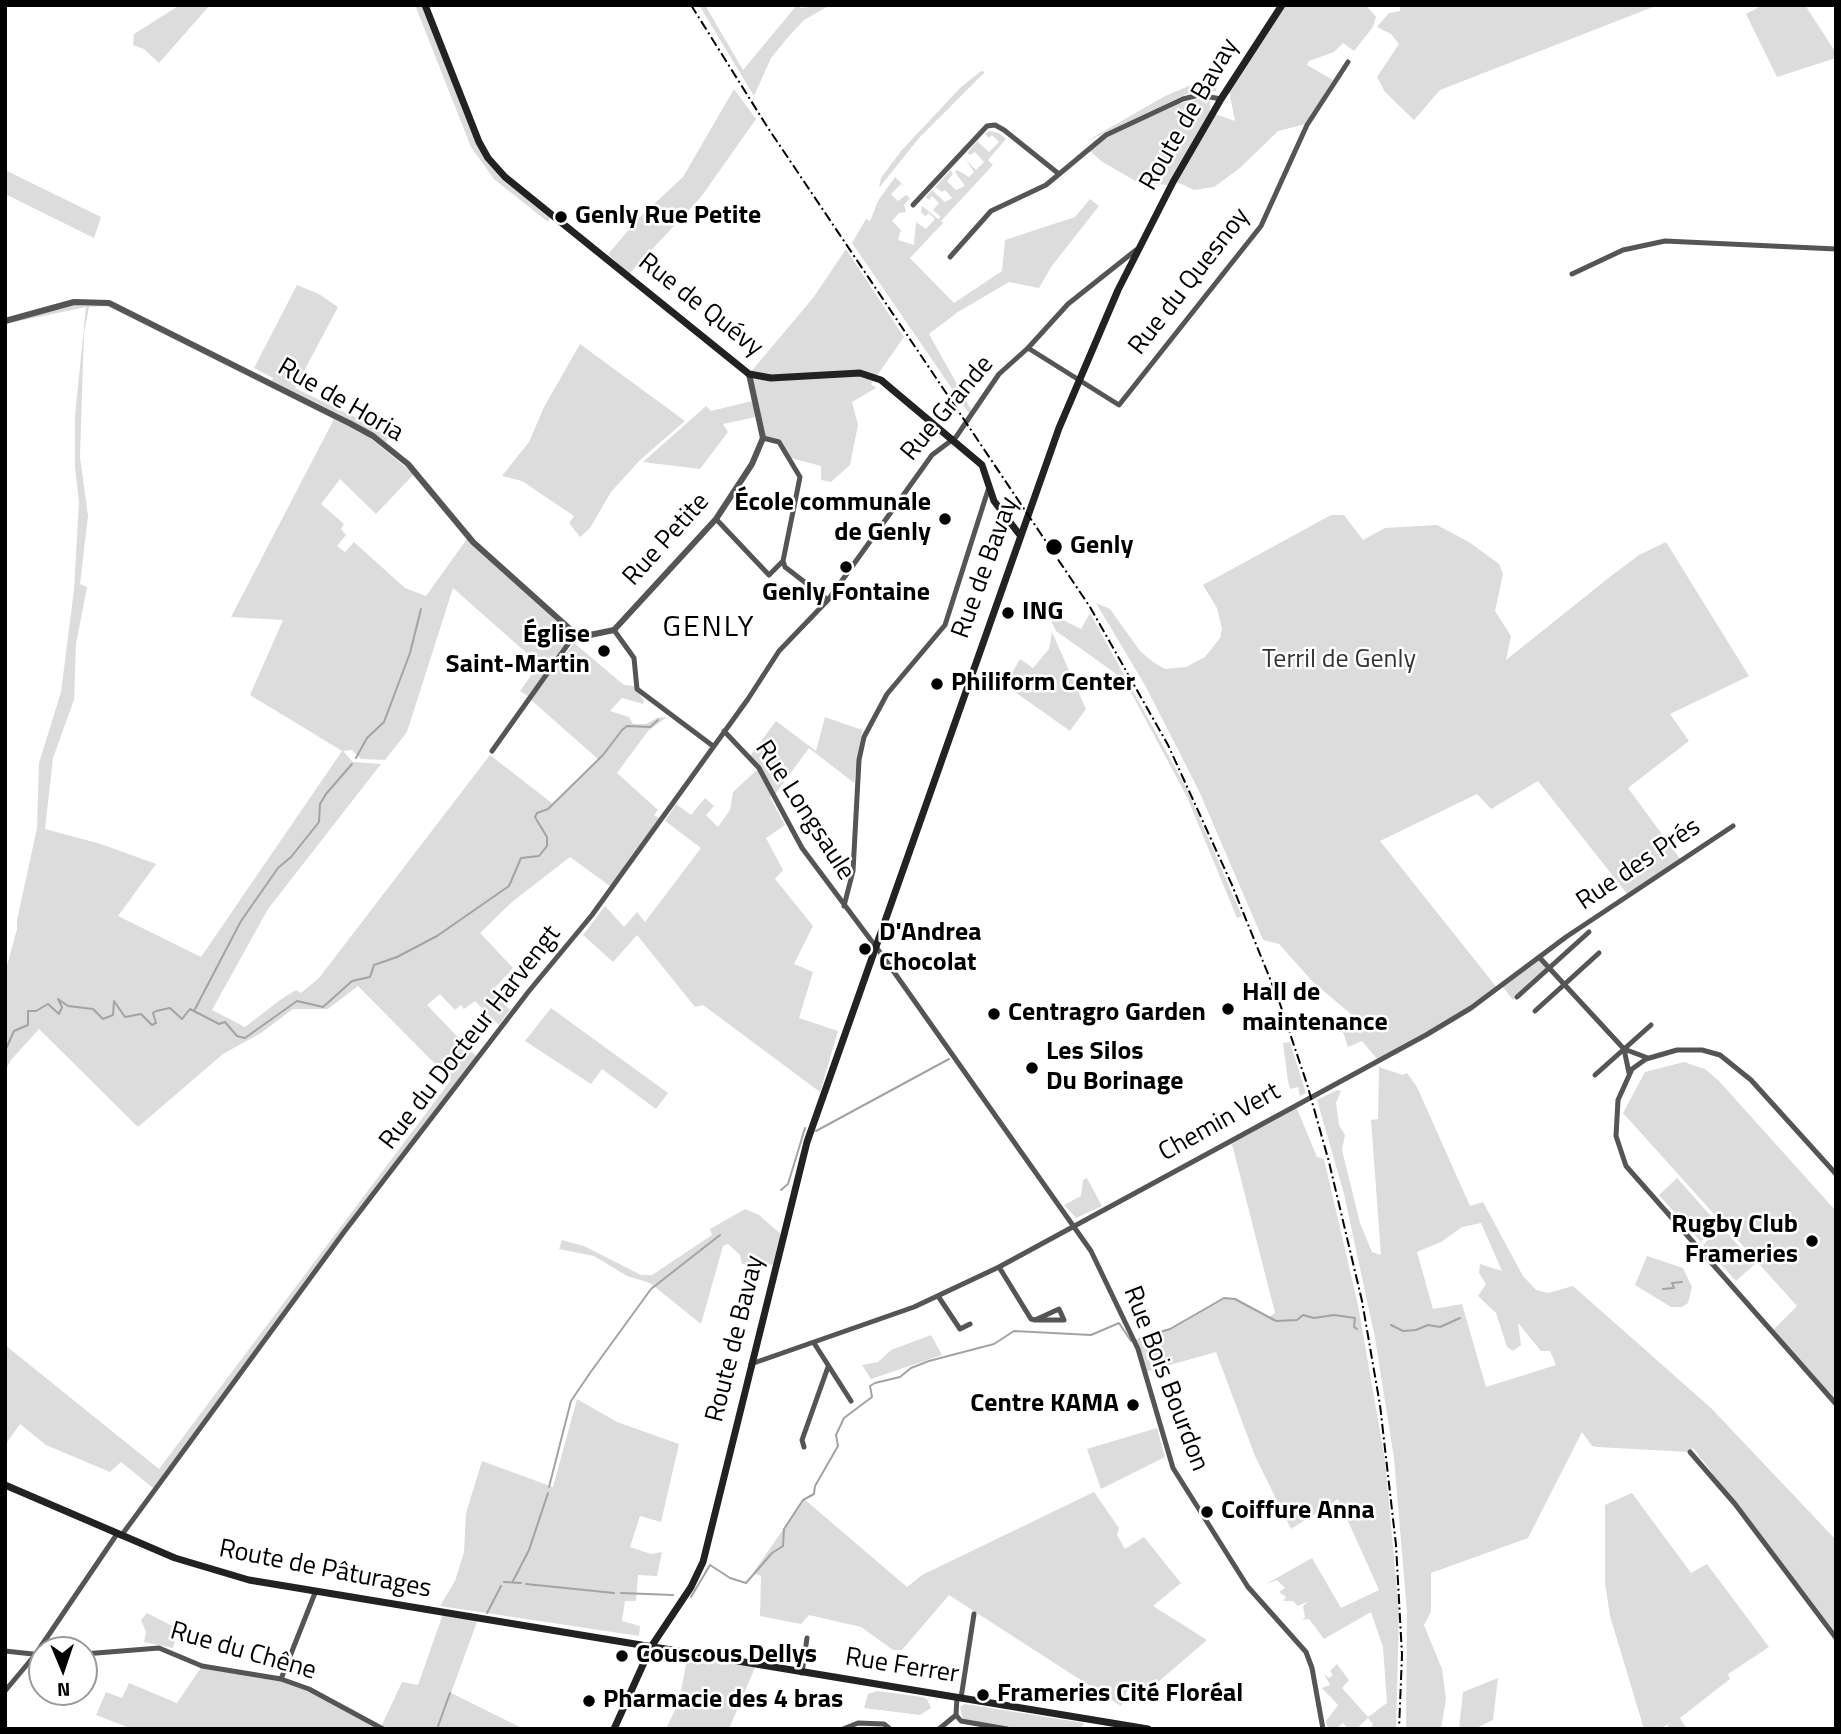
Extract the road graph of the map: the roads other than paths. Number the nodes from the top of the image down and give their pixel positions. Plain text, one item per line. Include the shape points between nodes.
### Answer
1 (425, 5) edge
2 (1282, 5) edge
3 (1348, 62) dead end
4 (1221, 99) junction
5 (1059, 174) junction
6 (913, 205) dead end
7 (1139, 248) junction
8 (1836, 249) edge
9 (950, 257) dead end
10 (1572, 274) dead end
11 (5, 321) edge
12 (1028, 348) junction
13 (749, 374) junction
14 (1079, 379) junction
15 (763, 438) junction
16 (953, 440) junction
17 (989, 487) junction
18 (716, 519) junction
19 (1019, 534) junction
20 (783, 561) junction
21 (828, 600) junction
22 (614, 629) junction
23 (576, 633) junction
24 (724, 731) junction
25 (713, 746) junction
26 (492, 751) dead end
27 (1733, 825) dead end
28 (844, 906) junction
29 (1589, 932) dead end
30 (875, 947) junction
31 (1600, 953) dead end
32 (1539, 957) junction
33 (1549, 968) junction
34 (1564, 985) junction
35 (1517, 997) dead end
36 (1535, 1011) dead end
37 (1651, 1025) dead end
38 (1624, 1049) junction
39 (1650, 1058) junction
40 (1595, 1075) dead end
41 (1628, 1078) junction
42 (1836, 1174) edge
43 (1074, 1224) junction
44 (999, 1267) junction
45 (938, 1296) junction
46 (1035, 1320) dead end
47 (970, 1324) dead end
48 (814, 1343) junction
49 (751, 1364) junction
50 (828, 1367) junction
51 (851, 1401) dead end
52 (1836, 1404) edge
53 (804, 1447) dead end
54 (1690, 1452) dead end
55 (5, 1485) edge
56 (119, 1535) junction
57 (315, 1593) junction
58 (974, 1614) dead end
59 (52, 1636) edge
60 (807, 1638) dead end
61 (1836, 1638) edge
62 (651, 1647) junction
63 (5, 1651) edge
64 (98, 1653) edge
65 (28, 1654) edge
66 (28, 1667) edge
67 (802, 1673) junction
68 (281, 1679) junction
69 (5, 1691) edge
70 (959, 1697) junction
71 (956, 1715) junction
72 (982, 1727) edge
73 (383, 1729) edge
74 (614, 1729) edge
75 (840, 1729) edge
76 (890, 1729) edge
77 (939, 1729) edge
78 (1007, 1729) edge
79 (1148, 1729) edge
80 (1323, 1729) edge

1 - 13 main road, Rue de Quévy via 479,142 497,169
2 - 4 main road, Route de Bavay
3 - 14 street, Rue du Quesnoy via 1307,125 1255,235 1119,405
4 - 5 street via 1199,95 1182,99 1116,129
4 - 7 main road, Route de Bavay
5 - 6 street via 1004,130 987,126
5 - 9 street via 1036,191 991,211
7 - 12 street, Rue Grande via 1068,304
7 - 14 main road, Rue de Bavay
8 - 10 street via 1665,241 1623,250
11 - 23 street, Rue de Horia via 74,302 96,300 121,307 373,436 426,482 473,542
12 - 14 street, Rue Grande
12 - 16 street, Rue Grande via 999,374
13 - 15 street
13 - 16 main road, Rue de Quévy via 771,379 871,375
14 - 19 main road, Rue de Bavay
15 - 18 street, Rue Petite
15 - 20 street via 779,442 800,477
16 - 17 main road, Rue de Quévy via 982,465
16 - 21 street, Rue Grande via 932,455
17 - 19 main road, Rue de Quévy
17 - 28 street via 945,625 887,694 864,737 853,871
18 - 20 street via 769,575
18 - 22 street, Rue Petite
19 - 30 main road, Rue de Bavay
20 - 21 street via 785,568
21 - 24 street, Rue Grande via 786,641
22 - 23 street
22 - 25 street via 632,653 636,689
23 - 26 street
24 - 25 street, Rue du Docteur Harvengt
24 - 28 street, Rue Longsaule via 759,768 797,841
25 - 56 street, Rue du Docteur Harvengt via 592,915 367,1202
27 - 32 street, Rue des Prés
28 - 30 street, Rue Longsaule
29 - 33 street
30 - 43 street, Rue Bois Bourdon
30 - 49 main road, Route de Bavay via 799,1168
31 - 34 street
32 - 33 street
32 - 43 street, Chemin Vert via 1471,1008
33 - 34 street
33 - 35 street
34 - 36 street
34 - 38 street
37 - 38 street
38 - 39 street
38 - 40 street
38 - 41 street via 1630,1066
39 - 41 street via 1636,1065
39 - 42 street via 1694,1050 1727,1059
41 - 52 street via 1615,1118 1626,1166
43 - 44 street, Chemin Vert
43 - 80 street, Rue Bois Bourdon via 1100,1267 1138,1349 1173,1468 1236,1571 1306,1652
44 - 45 street, Chemin Vert
44 - 46 street
45 - 47 street via 960,1329
45 - 48 street, Chemin Vert
48 - 49 street, Chemin Vert
48 - 50 street
49 - 62 main road, Route de Bavay via 703,1562
50 - 51 street
50 - 53 street via 802,1440
54 - 61 street
55 - 56 main road, Route de Pâturages
56 - 57 main road, Route de Pâturages via 221,1573
56 - 59 street, Rue du Docteur Harvengt
57 - 62 main road, Route de Pâturages
57 - 68 street
58 - 70 street
60 - 67 street
62 - 67 main road, Rue Ferrer
62 - 74 main road, Route de Bavay
63 - 65 street
64 - 68 street, Rue du Chêne via 155,1647 202,1666
66 - 69 street, Rue du Docteur Harvengt
67 - 70 main road, Rue Ferrer
68 - 73 street, Rue du Chêne via 332,1699
70 - 71 street
70 - 79 main road, Rue Ferrer
71 - 72 street
71 - 77 street
72 - 78 street
75 - 76 street via 858,1723 884,1724

